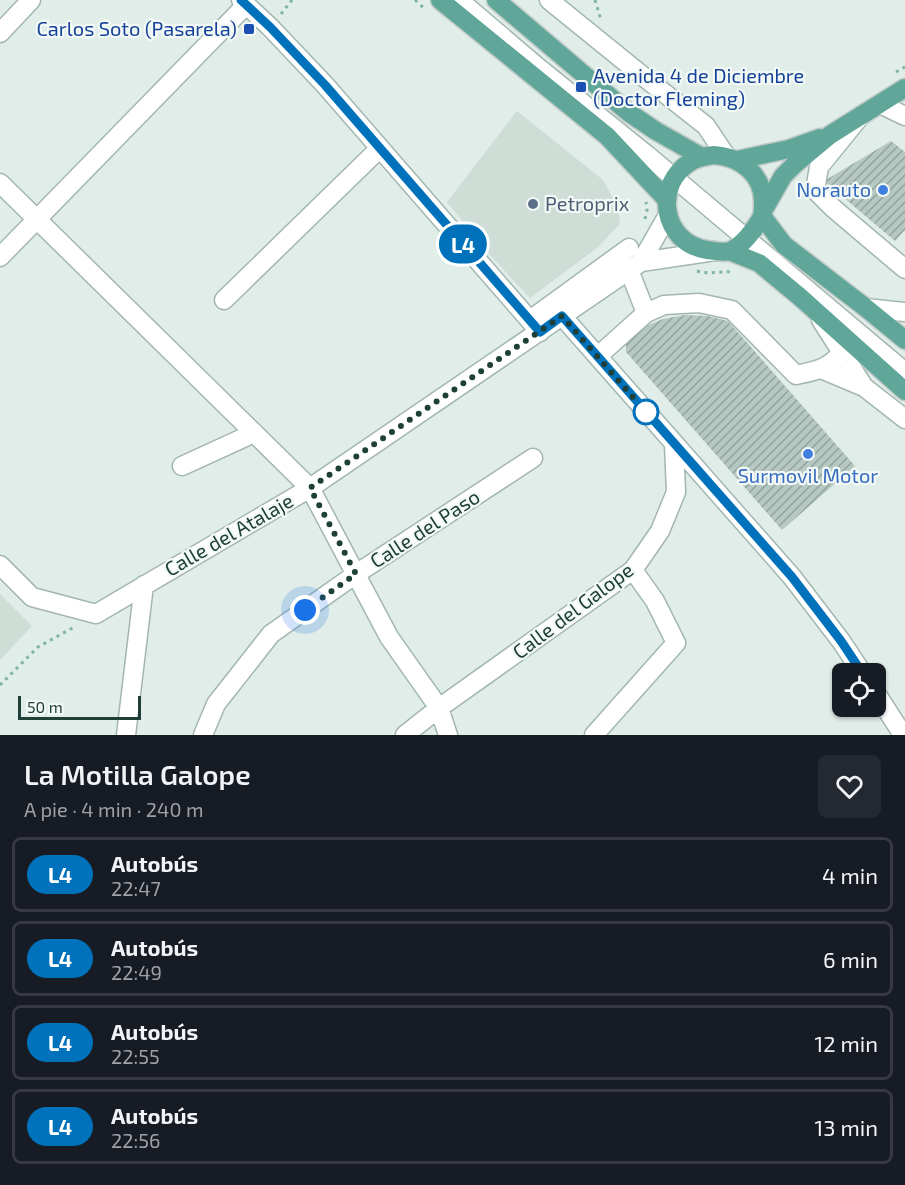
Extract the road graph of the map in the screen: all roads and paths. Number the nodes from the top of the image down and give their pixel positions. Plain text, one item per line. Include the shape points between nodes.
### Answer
1 (31, 0) edge
2 (440, 0) edge
3 (459, 0) edge
4 (469, 0) edge
5 (496, 0) edge
6 (549, 0) edge
7 (243, 3) edge
8 (0, 33) edge
9 (905, 88) edge
10 (880, 104) junction
11 (861, 115) junction
12 (905, 116) edge
13 (830, 135) junction
14 (380, 148) junction
15 (702, 157) junction
16 (731, 158) junction
17 (677, 174) junction
18 (0, 183) edge
19 (644, 194) dead end
20 (667, 207) junction
21 (37, 219) junction
22 (756, 224) junction
23 (629, 248) joint
24 (722, 251) junction
25 (0, 257) edge
26 (902, 259) edge
27 (635, 266) junction
28 (693, 269) dead end
29 (734, 272) dead end
30 (224, 300) dead end
31 (866, 308) junction
32 (905, 312) edge
33 (646, 313) junction
34 (817, 313) junction
35 (562, 316) junction
36 (535, 326) junction
37 (905, 340) edge
38 (842, 352) junction
39 (598, 356) junction
40 (905, 360) edge
41 (821, 369) junction
42 (905, 372) edge
43 (864, 387) junction
44 (905, 391) edge
45 (905, 419) edge
46 (254, 434) junction
47 (674, 444) junction
48 (533, 458) dead end
49 (182, 466) dead end
50 (310, 488) junction
51 (0, 565) edge
52 (633, 570) junction
53 (356, 574) junction
54 (144, 585) junction
55 (96, 614) junction
56 (856, 663) edge
57 (0, 685) edge
58 (439, 708) junction
59 (886, 709) edge
60 (127, 727) edge
61 (111, 735) edge
62 (203, 735) edge
63 (405, 735) edge
64 (448, 735) edge
65 (594, 735) edge
66 (903, 735) edge

1 - 8 street
2 - 20 main road via 607,136
3 - 17 street via 540,69
4 - 17 street
5 - 15 main road via 628,112
6 - 16 street via 706,126
7 - 14 street via 270,27
7 - 21 street
9 - 10 main road
10 - 11 main road
10 - 12 street
11 - 13 main road
11 - 26 street via 819,167 815,190
13 - 16 main road via 789,149
13 - 22 main road via 783,176
14 - 30 street
14 - 36 street
15 - 16 main road
15 - 17 main road
16 - 22 main road via 747,167 761,187 763,199
17 - 20 main road via 669,189
17 - 22 street
18 - 21 street
19 - 23 path via 647,210 641,236
20 - 24 main road via 674,230 685,241 699,249
20 - 27 street, Calle del Atalaje
21 - 25 street
21 - 46 street
22 - 24 main road
22 - 31 main road
22 - 40 street
22 - 42 street
23 - 36 street
24 - 27 street, Calle del Atalaje
24 - 34 main road via 759,263
27 - 33 street
27 - 35 street, Calle del Atalaje
28 - 29 path via 705,274
31 - 32 street
31 - 37 main road
33 - 39 street
33 - 41 street via 664,305 699,303 732,310 796,375
34 - 38 street
34 - 44 main road
35 - 36 street, Calle del Atalaje
35 - 39 street
36 - 50 street, Calle del Atalaje
38 - 41 street
38 - 43 street
39 - 47 street
41 - 43 street
43 - 45 street
46 - 49 street
46 - 50 street
47 - 52 street, Calle del Galope via 676,492 660,531
47 - 56 street via 792,577
48 - 53 street, Calle del Paso
50 - 53 street
50 - 54 street, Calle del Atalaje
51 - 55 street via 32,597
52 - 58 street, Calle del Galope
52 - 65 street via 655,601 676,643
53 - 58 street via 389,637
53 - 62 street, Calle del Paso via 271,634 216,704
54 - 55 street, Calle del Atalaje
54 - 60 street, Calle del Atalaje
55 - 57 path via 38,647
58 - 63 street, Calle del Galope
58 - 64 street
59 - 66 street
60 - 61 street

